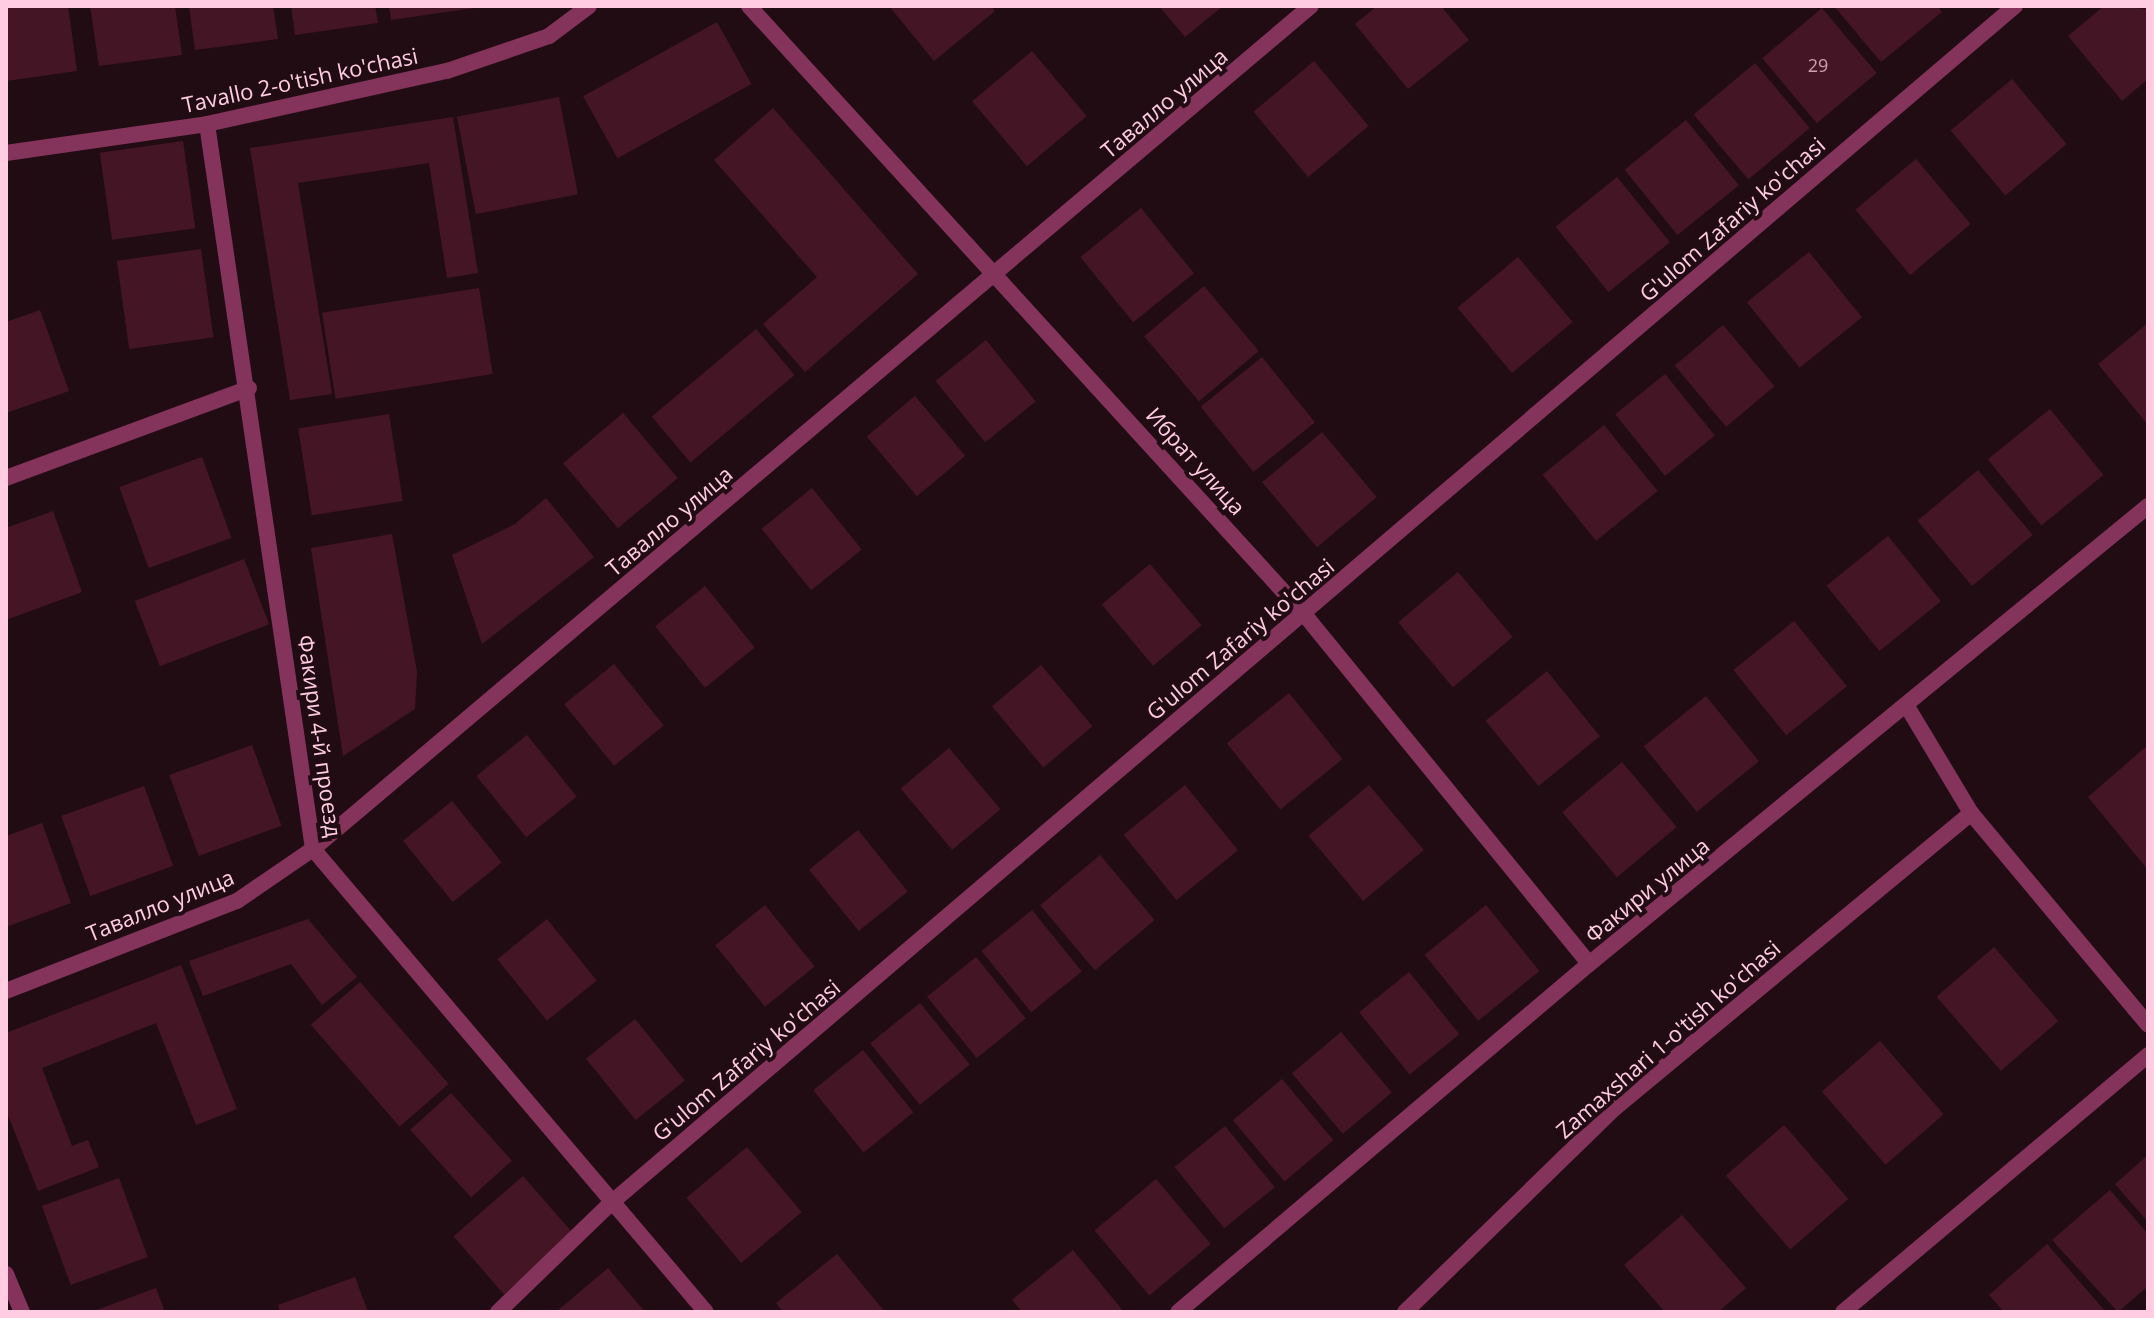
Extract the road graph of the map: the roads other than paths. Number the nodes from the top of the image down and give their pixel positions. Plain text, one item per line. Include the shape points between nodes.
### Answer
1 (589, 6) edge
2 (749, 6) edge
3 (1311, 6) edge
4 (2015, 6) edge
5 (207, 124) junction
6 (6, 153) edge
7 (997, 273) junction
8 (249, 388) junction
9 (6, 478) edge
10 (2148, 506) edge
11 (1304, 614) junction
12 (1908, 708) junction
13 (1971, 813) junction
14 (313, 849) junction
15 (1589, 964) junction
16 (6, 991) edge
17 (2148, 1025) edge
18 (2148, 1055) edge
19 (611, 1203) junction
20 (6, 1274) edge
21 (22, 1312) edge
22 (498, 1312) edge
23 (706, 1312) edge
24 (1178, 1312) edge
25 (1405, 1312) edge
26 (1843, 1312) edge

1 - 5 street, Tavallo 2-o'tish ko'chasi via 549,36 447,71
2 - 7 street, Ибрат улица
3 - 7 street, Тавалло улица
4 - 11 street, G'ulom Zafariy ko'chasi
5 - 6 street, Tavallo 2-o'tish ko'chasi
5 - 8 street, Факири 4-й проезд
7 - 11 street, Ибрат улица
7 - 14 street, Тавалло улица
8 - 9 street
8 - 14 street, Факири 4-й проезд
10 - 12 street, Факири улица
11 - 15 street, Ибрат улица
11 - 19 street, G'ulom Zafariy ko'chasi
12 - 13 street
12 - 15 street, Факири улица
13 - 17 street
13 - 25 street, Zamaxshari 1-o'tish ko'chasi via 1616,1107
14 - 16 street, Тавалло улица via 237,901
14 - 19 street, Факири 4-й проезд
15 - 24 street, Факири улица
18 - 26 street
19 - 22 street, G'ulom Zafariy ko'chasi
19 - 23 street, Факири 4-й проезд
20 - 21 street

